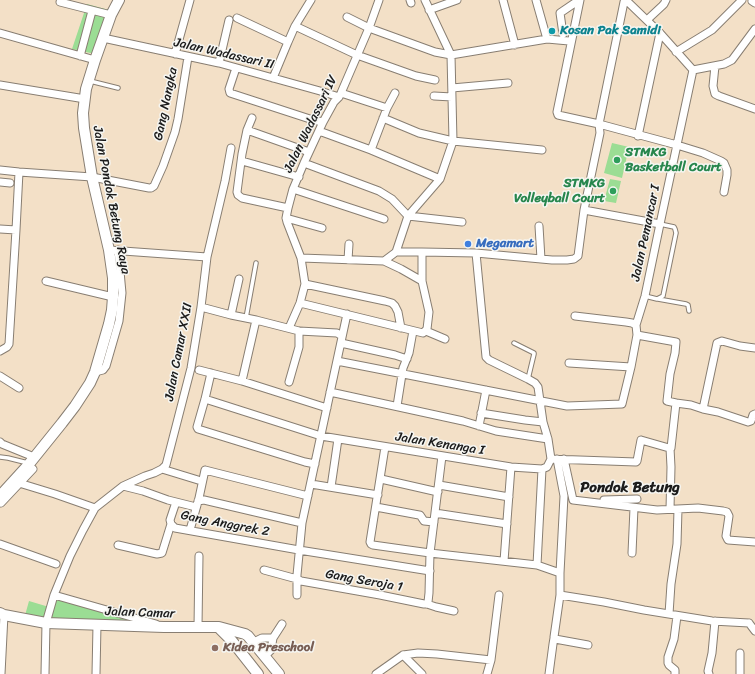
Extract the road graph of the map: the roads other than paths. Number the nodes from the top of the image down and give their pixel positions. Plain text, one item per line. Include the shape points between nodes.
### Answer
1 (118, 0) edge
2 (190, 0) edge
3 (311, 0) edge
4 (379, 0) edge
5 (425, 0) edge
6 (457, 0) edge
7 (503, 0) edge
8 (536, 0) edge
9 (579, 0) edge
10 (666, 0) edge
11 (742, 0) edge
12 (60, 2) dead end
13 (429, 10) junction
14 (92, 11) junction
15 (111, 15) junction
16 (347, 17) dead end
17 (237, 18) dead end
18 (229, 20) dead end
19 (647, 20) junction
20 (295, 26) junction
21 (369, 28) junction
22 (755, 28) edge
23 (0, 33) edge
24 (660, 33) junction
25 (563, 34) dead end
26 (103, 38) junction
27 (547, 39) junction
28 (288, 42) junction
29 (572, 43) junction
30 (515, 44) junction
31 (676, 52) junction
32 (176, 54) junction
33 (357, 55) junction
34 (451, 55) junction
35 (80, 56) junction
36 (188, 57) junction
37 (95, 60) junction
38 (219, 63) junction
39 (716, 66) junction
40 (236, 68) junction
41 (693, 70) junction
42 (273, 78) junction
43 (435, 80) dead end
44 (88, 81) junction
45 (508, 83) dead end
46 (0, 85) edge
47 (118, 88) dead end
48 (452, 88) junction
49 (395, 93) dead end
50 (340, 95) junction
51 (434, 96) dead end
52 (452, 97) junction
53 (85, 99) junction
54 (387, 108) junction
55 (755, 109) edge
56 (252, 118) dead end
57 (383, 118) junction
58 (323, 122) junction
59 (599, 124) junction
60 (247, 130) junction
61 (319, 131) junction
62 (638, 136) junction
63 (453, 141) junction
64 (677, 145) junction
65 (231, 148) dead end
66 (371, 150) junction
67 (542, 150) dead end
68 (309, 152) junction
69 (242, 161) junction
70 (304, 163) junction
71 (0, 170) edge
72 (19, 172) junction
73 (92, 176) junction
74 (299, 177) junction
75 (440, 179) junction
76 (0, 182) edge
77 (10, 183) dead end
78 (293, 189) junction
79 (724, 192) dead end
80 (288, 208) junction
81 (584, 210) junction
82 (408, 216) junction
83 (286, 218) junction
84 (384, 219) dead end
85 (462, 222) dead end
86 (660, 224) junction
87 (539, 226) dead end
88 (322, 228) dead end
89 (0, 229) edge
90 (16, 230) junction
91 (349, 244) dead end
92 (114, 250) junction
93 (396, 252) junction
94 (422, 252) junction
95 (476, 253) junction
96 (207, 257) junction
97 (301, 258) junction
98 (541, 259) junction
99 (348, 260) junction
100 (384, 261) junction
101 (256, 263) dead end
102 (239, 278) dead end
103 (46, 281) dead end
104 (422, 281) junction
105 (305, 284) junction
106 (645, 296) junction
107 (113, 297) junction
108 (657, 299) junction
109 (300, 303) junction
110 (201, 307) junction
111 (689, 311) dead end
112 (347, 314) junction
113 (231, 315) junction
114 (575, 316) dead end
115 (246, 318) junction
116 (256, 320) junction
117 (289, 328) junction
118 (400, 328) junction
119 (636, 329) junction
120 (412, 331) junction
121 (426, 331) junction
122 (300, 332) junction
123 (341, 339) junction
124 (445, 339) dead end
125 (514, 343) dead end
126 (755, 348) edge
127 (0, 351) edge
128 (407, 359) junction
129 (337, 361) junction
130 (569, 363) dead end
131 (631, 366) junction
132 (199, 370) dead end
133 (95, 372) junction
134 (211, 373) junction
135 (402, 374) junction
136 (0, 376) edge
137 (528, 379) junction
138 (242, 381) junction
139 (289, 382) dead end
140 (19, 388) dead end
141 (486, 390) junction
142 (330, 392) junction
143 (205, 399) junction
144 (541, 400) junction
145 (676, 403) junction
146 (397, 406) junction
147 (327, 408) junction
148 (703, 409) junction
149 (481, 412) junction
150 (755, 414) edge
151 (543, 422) junction
152 (479, 426) junction
153 (321, 436) junction
154 (338, 439) junction
155 (548, 439) junction
156 (0, 442) edge
157 (385, 447) junction
158 (670, 448) junction
159 (442, 456) junction
160 (0, 457) edge
161 (557, 459) junction
162 (32, 463) junction
163 (315, 464) junction
164 (511, 467) junction
165 (162, 469) junction
166 (542, 469) junction
167 (381, 479) junction
168 (198, 480) dead end
169 (19, 484) junction
170 (311, 484) junction
171 (123, 486) junction
172 (331, 487) junction
173 (439, 488) junction
174 (378, 495) junction
175 (308, 496) junction
176 (509, 497) junction
177 (637, 499) dead end
178 (0, 500) edge
179 (176, 502) junction
180 (197, 504) junction
181 (603, 504) junction
182 (376, 507) junction
183 (95, 508) junction
184 (634, 508) junction
185 (674, 509) junction
186 (435, 513) junction
187 (434, 522) junction
188 (302, 523) junction
189 (171, 524) junction
190 (507, 524) junction
191 (190, 530) junction
192 (755, 542) edge
193 (0, 544) edge
194 (118, 544) dead end
195 (299, 550) junction
196 (430, 553) junction
197 (632, 553) dead end
198 (199, 556) dead end
199 (504, 561) junction
200 (56, 564) dead end
201 (537, 565) junction
202 (264, 570) dead end
203 (430, 571) junction
204 (560, 573) junction
205 (297, 579) junction
206 (54, 594) junction
207 (500, 594) dead end
208 (297, 595) dead end
209 (560, 595) junction
210 (427, 604) junction
211 (454, 611) dead end
212 (2, 614) edge
213 (669, 614) junction
214 (677, 616) junction
215 (752, 620) edge
216 (715, 621) junction
217 (46, 623) junction
218 (97, 624) junction
219 (282, 624) dead end
220 (164, 627) junction
221 (198, 627) junction
222 (219, 627) junction
223 (755, 631) edge
224 (245, 634) junction
225 (273, 638) junction
226 (554, 638) junction
227 (232, 640) junction
228 (254, 642) junction
229 (588, 645) dead end
230 (740, 653) dead end
231 (403, 655) junction
232 (265, 656) junction
233 (491, 660) junction
234 (1, 674) edge
235 (44, 674) edge
236 (96, 674) edge
237 (258, 674) edge
238 (279, 674) edge
239 (376, 674) edge
240 (422, 674) edge
241 (487, 674) edge
242 (549, 674) edge
243 (675, 674) edge
244 (709, 674) edge
245 (740, 674) edge

1 - 15 main road, Jalan Pondok Betung Raya
2 - 32 street
3 - 20 street
4 - 21 street, Jalan Wadassari IV
5 - 13 street
6 - 13 street
7 - 30 street
8 - 27 street
9 - 25 street via 560,13
9 - 29 street
10 - 19 street
11 - 31 street via 712,30
12 - 14 street
13 - 34 street
14 - 15 street
14 - 35 street
15 - 26 main road, Jalan Pondok Betung Raya
16 - 21 street
17 - 28 street
18 - 38 street
19 - 24 street
19 - 59 street via 624,1
20 - 28 street
20 - 33 street
21 - 33 street, Jalan Wadassari IV
21 - 34 street via 434,52
22 - 39 street via 732,60
23 - 35 street
24 - 31 street
24 - 62 street
26 - 32 street, Jalan Wadassari II
26 - 37 main road, Jalan Pondok Betung Raya
27 - 29 street
27 - 30 street
28 - 42 street
29 - 59 street via 557,114
30 - 34 street
31 - 41 street
32 - 36 street, Jalan Wadassari II
33 - 43 street
33 - 50 street, Jalan Wadassari IV
34 - 48 street
35 - 37 street
36 - 38 street, Jalan Wadassari II
36 - 73 street, Gang Nangka via 176,127 154,186 149,188
37 - 44 main road, Jalan Pondok Betung Raya
38 - 40 street, Jalan Wadassari II
39 - 41 street
39 - 55 street via 713,86 715,94
40 - 42 street, Jalan Wadassari II
40 - 58 street via 229,89 230,94
41 - 64 street, Jalan Pemancar I
42 - 50 street, Jalan Wadassari II
44 - 47 lane
44 - 53 main road, Jalan Pondok Betung Raya
45 - 48 street
46 - 53 street
48 - 52 street
49 - 54 street
50 - 54 street, Jalan Wadassari II
50 - 58 street, Jalan Wadassari IV
51 - 52 street
52 - 63 street
53 - 73 main road, Jalan Pondok Betung Raya via 83,122
54 - 57 street
56 - 60 street
57 - 63 street via 419,133
57 - 66 street
58 - 61 street, Jalan Wadassari IV
59 - 62 street
59 - 81 street via 600,133
60 - 68 street
60 - 69 street
61 - 66 street
61 - 68 street, Jalan Wadassari IV
62 - 64 street
63 - 67 street
63 - 75 street
64 - 79 street via 724,163 727,175
64 - 86 street, Jalan Pemancar I
65 - 96 street, Jalan Camar XXII
66 - 75 street
68 - 70 street, Jalan Wadassari IV
69 - 74 street
69 - 80 street via 238,195
70 - 74 street, Jalan Wadassari IV
70 - 82 street via 379,191 392,199
71 - 72 street
72 - 73 street
72 - 90 street
73 - 92 main road, Jalan Pondok Betung Raya
74 - 78 street, Jalan Wadassari IV
75 - 82 street
76 - 77 street
78 - 80 street, Jalan Wadassari IV
78 - 84 street
80 - 83 street, Jalan Wadassari IV
81 - 86 street
81 - 98 street via 578,256 567,260
82 - 85 street
82 - 93 street
83 - 88 street
83 - 97 street, Jalan Wadassari IV
86 - 106 street, Jalan Pemancar I
86 - 108 lane via 674,227 676,233 663,296
87 - 98 street
89 - 90 street
90 - 127 street via 9,344
91 - 99 street
92 - 96 street
92 - 107 main road, Jalan Pondok Betung Raya
92 - 133 street via 122,293 119,320 106,366 103,370
93 - 94 street
93 - 100 street
94 - 95 street
94 - 104 street
95 - 98 street
95 - 137 street via 486,357
96 - 110 street, Jalan Camar XXII
97 - 99 street
97 - 105 street, Jalan Wadassari IV
99 - 100 street
100 - 104 street
101 - 115 lane
102 - 113 street
103 - 107 street
104 - 121 street via 428,312
105 - 109 street, Jalan Wadassari IV
105 - 118 street via 392,303 398,312
106 - 108 lane
106 - 119 street, Jalan Pemancar I
107 - 133 main road, Jalan Pondok Betung Raya via 109,324
108 - 111 lane via 686,304
109 - 112 street
109 - 117 street, Jalan Wadassari IV
110 - 113 street
110 - 165 street, Jalan Camar XXII via 191,368 168,460
112 - 118 street
112 - 123 street
113 - 115 street
114 - 119 street via 632,323
115 - 116 street
116 - 117 street
116 - 138 street
117 - 122 street
118 - 120 street
119 - 131 street, Jalan Pemancar I
119 - 145 street via 676,342 667,401
120 - 121 street
120 - 128 street
121 - 124 street
122 - 123 street via 337,333
122 - 139 street via 299,347
123 - 128 street
123 - 129 street
125 - 137 lane via 534,353
126 - 148 street via 722,341 716,344
128 - 135 street
129 - 135 street
129 - 142 street
130 - 131 street
131 - 144 street, Jalan Pemancar I via 622,404 567,406
132 - 134 street
133 - 162 main road, Jalan Pondok Betung Raya via 76,406
134 - 138 street
134 - 143 street
135 - 141 street
135 - 146 street
136 - 140 street
137 - 144 street via 538,387
138 - 147 street
141 - 144 street
141 - 149 street
142 - 146 street
142 - 147 street
143 - 153 street, Jalan Kenanga I
143 - 163 street via 197,427 199,430
144 - 151 street
145 - 148 street
145 - 158 street
146 - 152 street
147 - 153 street
148 - 150 street via 748,422 751,422
149 - 151 street
149 - 152 street
151 - 155 street
152 - 155 street
153 - 154 street, Jalan Kenanga I
153 - 163 street
154 - 157 street, Jalan Kenanga I
154 - 172 street
155 - 161 street
156 - 162 street
157 - 159 street, Jalan Kenanga I
157 - 167 street
158 - 161 street via 640,440 637,462
158 - 185 street
159 - 164 street, Jalan Kenanga I
159 - 173 street
160 - 162 lane
161 - 166 street
161 - 181 street via 573,500
161 - 204 street via 564,496
162 - 169 street
162 - 178 main road, Jalan Pondok Betung Raya
163 - 170 street
164 - 166 street, Jalan Kenanga I
164 - 176 street
165 - 168 street
165 - 171 street
166 - 201 street
167 - 173 street
167 - 174 street
169 - 178 street
169 - 183 street
170 - 172 street
170 - 175 street
171 - 179 street
171 - 183 street
172 - 174 street
173 - 176 street
173 - 186 street
174 - 182 street
175 - 180 street via 205,470
175 - 188 street
176 - 190 street
177 - 181 street via 604,500
179 - 180 street
179 - 189 street, Gang Anggrek 2
180 - 188 street via 204,500
180 - 191 street
181 - 184 street
182 - 187 street via 420,515 424,521
182 - 196 street via 370,542 372,544
183 - 206 street via 82,530
184 - 185 street
184 - 197 street
185 - 192 street via 698,508 727,512 728,540
185 - 213 street via 677,544
186 - 187 street
186 - 190 street
187 - 196 street
188 - 195 street
189 - 191 street, Gang Anggrek 2 via 175,528
189 - 194 street via 160,554
190 - 199 street
191 - 195 street, Gang Anggrek 2
193 - 200 street
195 - 203 street, Gang Anggrek 2
195 - 205 street
196 - 199 street
196 - 203 street
198 - 221 street
199 - 201 street
201 - 204 street
202 - 205 street, Gang Seroja 1
203 - 210 street
204 - 209 street
205 - 208 street
205 - 210 street, Gang Seroja 1
206 - 217 street
206 - 220 street
207 - 233 street
209 - 213 street
209 - 226 street
210 - 211 street, Gang Seroja 1
212 - 217 main road, Jalan Camar
212 - 234 street
213 - 214 street
214 - 216 street
214 - 243 street via 674,640 668,657 668,663
215 - 216 street
215 - 223 street
216 - 244 street
217 - 218 main road, Jalan Camar
217 - 235 street
218 - 220 main road, Jalan Camar
218 - 236 street
219 - 225 street
220 - 221 main road, Jalan Camar
221 - 222 main road, Jalan Camar
222 - 224 main road, Jalan Camar
222 - 227 main road
224 - 227 main road via 238,635
224 - 228 main road
225 - 228 street via 262,638
225 - 232 street via 271,650
226 - 229 street
226 - 242 street
227 - 237 main road
228 - 232 main road
230 - 245 street
231 - 233 street via 438,654
231 - 239 street
231 - 240 street
232 - 238 main road
233 - 241 street

